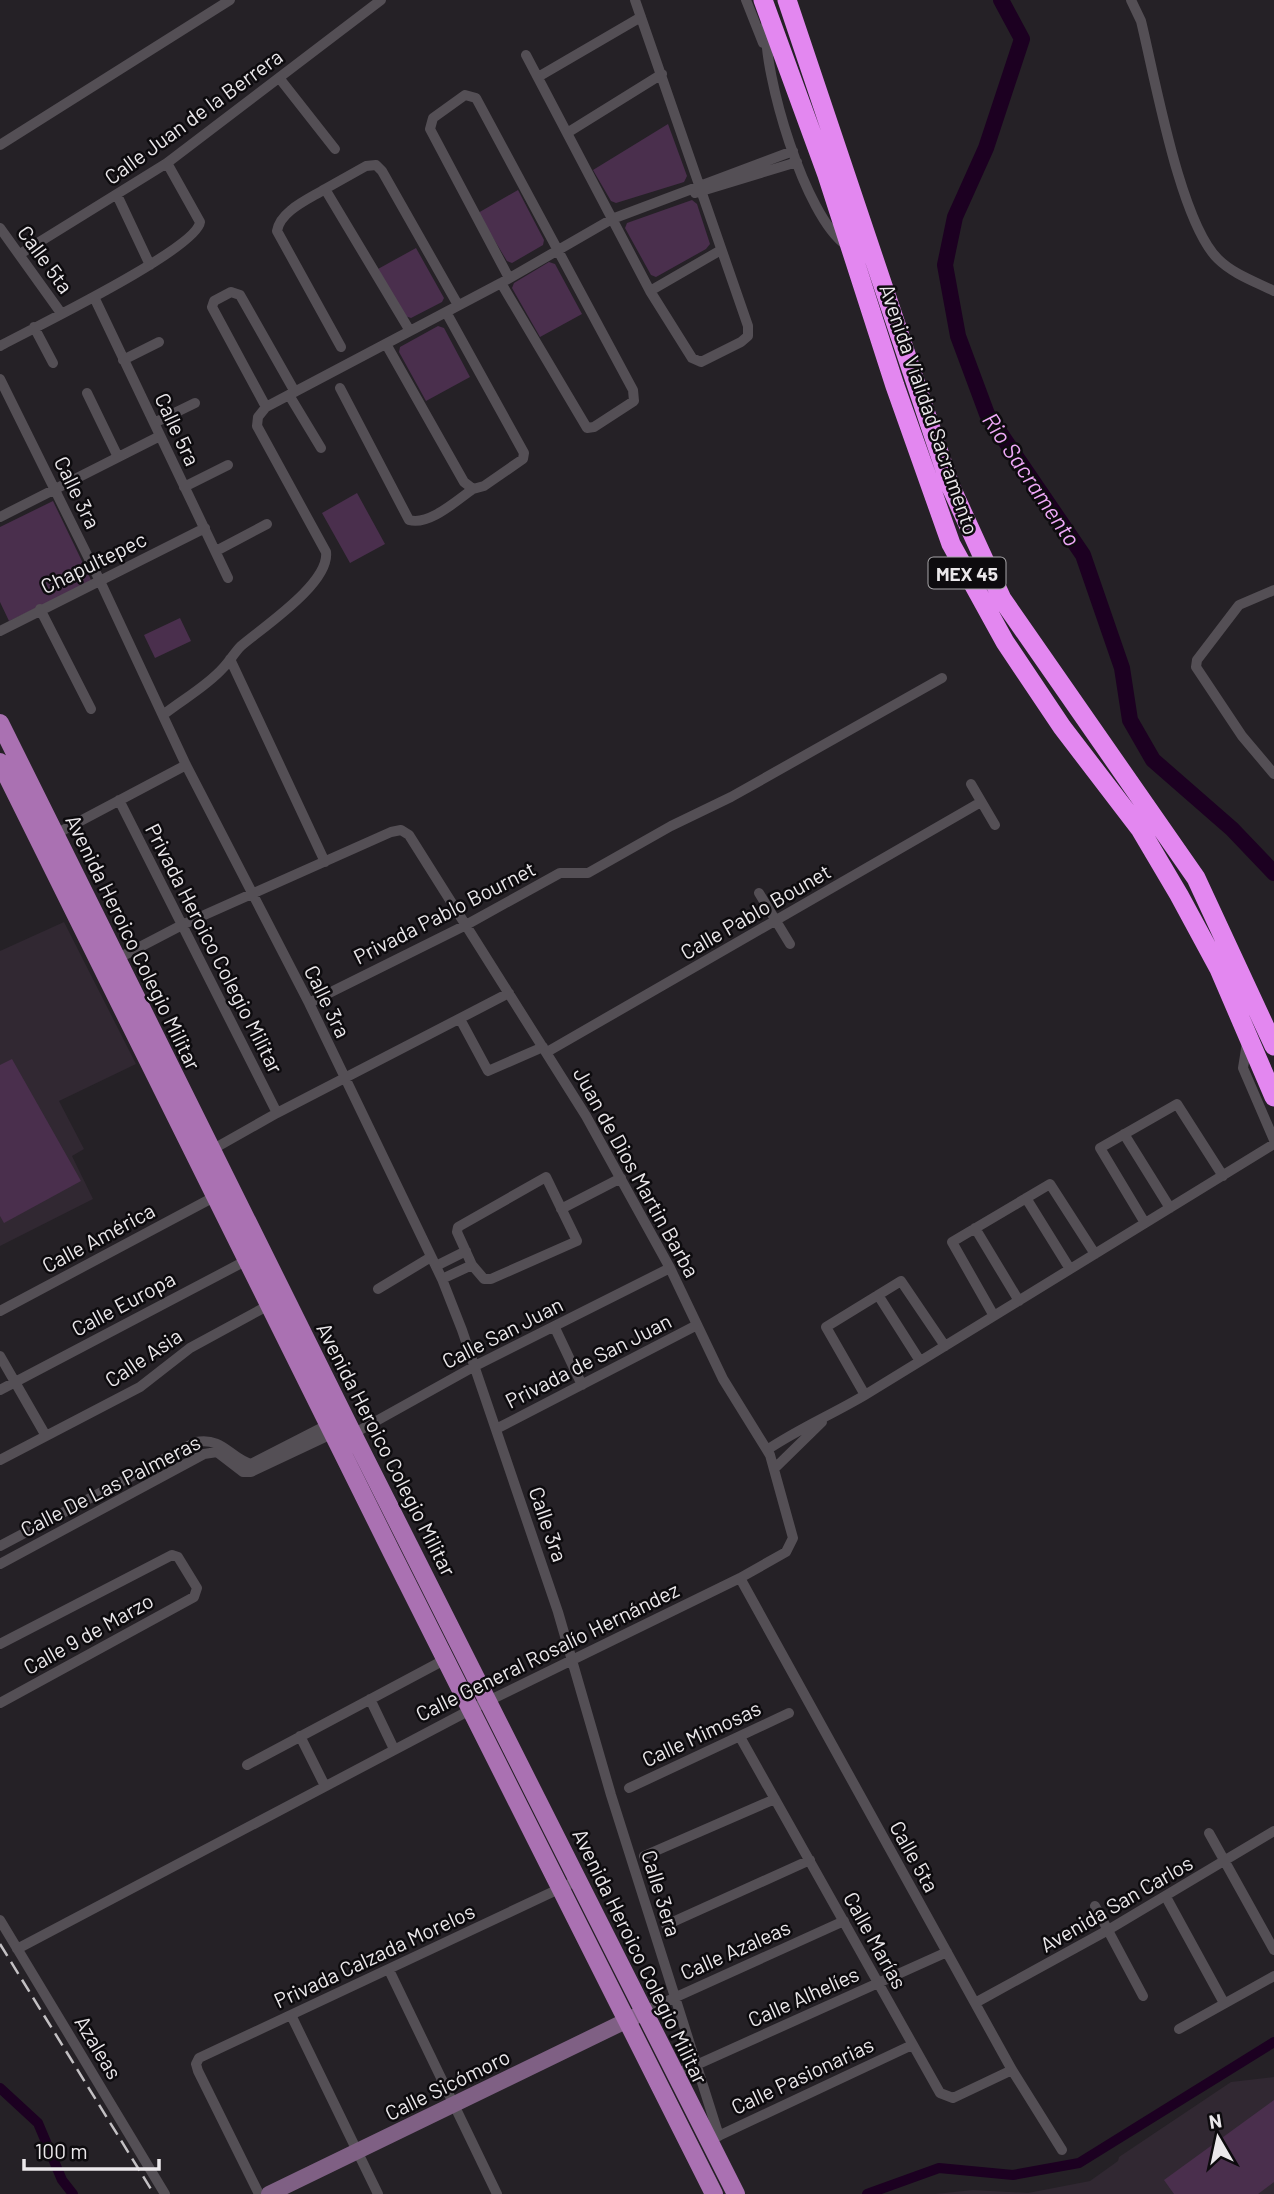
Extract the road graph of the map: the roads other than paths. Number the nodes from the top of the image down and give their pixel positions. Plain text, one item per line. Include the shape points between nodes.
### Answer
1 (230, 0) edge
2 (381, 0) edge
3 (635, 0) edge
4 (746, 0) edge
5 (787, 0) edge
6 (1130, 0) edge
7 (765, 6) edge
8 (641, 17) junction
9 (767, 52) junction
10 (526, 55) dead end
11 (662, 74) junction
12 (538, 77) junction
13 (280, 79) junction
14 (567, 133) junction
15 (0, 145) edge
16 (335, 149) dead end
17 (793, 151) junction
18 (797, 162) junction
19 (167, 163) junction
20 (745, 174) junction
21 (325, 189) junction
22 (700, 189) junction
23 (117, 195) junction
24 (612, 219) junction
25 (0, 228) edge
26 (850, 248) junction
27 (722, 250) junction
28 (556, 251) junction
29 (20, 254) junction
30 (150, 265) junction
31 (505, 280) junction
32 (650, 291) junction
33 (1274, 291) edge
34 (93, 297) junction
35 (458, 305) junction
36 (446, 312) junction
37 (61, 313) junction
38 (34, 327) junction
39 (410, 331) junction
40 (159, 342) dead end
41 (386, 344) junction
42 (0, 346) edge
43 (341, 347) dead end
44 (123, 360) junction
45 (52, 363) dead end
46 (2, 385) edge
47 (340, 388) dead end
48 (87, 393) dead end
49 (292, 393) junction
50 (195, 403) dead end
51 (267, 407) junction
52 (154, 423) junction
53 (160, 436) junction
54 (321, 448) dead end
55 (118, 457) junction
56 (228, 465) dead end
57 (184, 487) junction
58 (54, 488) junction
59 (473, 489) junction
60 (0, 517) edge
61 (267, 524) dead end
62 (205, 528) junction
63 (216, 551) junction
64 (228, 578) dead end
65 (100, 581) junction
66 (1274, 590) edge
67 (40, 609) junction
68 (0, 631) edge
69 (230, 659) junction
70 (942, 678) dead end
71 (91, 709) dead end
72 (163, 715) junction
73 (0, 723) edge
74 (0, 762) edge
75 (186, 765) junction
76 (1274, 774) edge
77 (971, 784) dead end
78 (119, 800) junction
79 (982, 802) junction
80 (995, 825) dead end
81 (48, 837) junction
82 (325, 862) junction
83 (759, 893) dead end
84 (253, 894) junction
85 (776, 922) junction
86 (182, 925) junction
87 (466, 925) junction
88 (790, 944) dead end
89 (109, 962) junction
90 (509, 993) junction
91 (309, 1003) junction
92 (460, 1019) junction
93 (1248, 1036) junction
94 (1274, 1046) edge
95 (545, 1050) junction
96 (345, 1080) junction
97 (1274, 1097) edge
98 (277, 1113) junction
99 (1124, 1134) junction
100 (1274, 1142) edge
101 (204, 1153) junction
102 (1223, 1176) junction
103 (621, 1178) junction
104 (214, 1197) junction
105 (1026, 1198) junction
106 (1170, 1208) junction
107 (561, 1209) junction
108 (1145, 1223) junction
109 (975, 1228) junction
110 (466, 1251) junction
111 (1095, 1254) junction
112 (256, 1256) junction
113 (434, 1261) junction
114 (472, 1265) junction
115 (670, 1268) junction
116 (1070, 1269) junction
117 (442, 1279) junction
118 (378, 1289) dead end
119 (878, 1295) junction
120 (1019, 1301) junction
121 (269, 1305) junction
122 (0, 1311) edge
123 (994, 1316) junction
124 (697, 1325) junction
125 (555, 1328) junction
126 (945, 1346) junction
127 (0, 1356) edge
128 (920, 1361) junction
129 (475, 1366) junction
130 (15, 1382) junction
131 (582, 1385) junction
132 (0, 1390) edge
133 (865, 1395) junction
134 (827, 1418) junction
135 (342, 1427) junction
136 (496, 1429) junction
137 (46, 1436) junction
138 (217, 1448) junction
139 (767, 1450) junction
140 (0, 1460) edge
141 (775, 1468) junction
142 (45, 1522) junction
143 (53, 1535) junction
144 (0, 1546) edge
145 (786, 1552) joint
146 (0, 1564) edge
147 (740, 1578) junction
148 (0, 1644) edge
149 (446, 1659) junction
150 (571, 1660) junction
151 (370, 1699) junction
152 (0, 1703) edge
153 (480, 1705) junction
154 (789, 1713) dead end
155 (300, 1736) junction
156 (740, 1737) junction
157 (394, 1749) junction
158 (247, 1765) dead end
159 (324, 1786) junction
160 (629, 1787) dead end
161 (775, 1799) junction
162 (1274, 1831) edge
163 (1209, 1833) dead end
164 (644, 1856) dead end
165 (810, 1860) junction
166 (1225, 1862) junction
167 (570, 1884) junction
168 (1166, 1896) junction
169 (1094, 1906) dead end
170 (0, 1920) edge
171 (844, 1921) junction
172 (666, 1925) dead end
173 (1108, 1930) junction
174 (18, 1949) junction
175 (1274, 1950) edge
176 (947, 1952) junction
177 (389, 1969) junction
178 (1274, 1976) edge
179 (879, 1983) junction
180 (1143, 1996) dead end
181 (673, 1997) junction
182 (975, 2003) junction
183 (1224, 2003) junction
184 (291, 2015) junction
185 (636, 2016) junction
186 (1179, 2029) dead end
187 (912, 2045) junction
188 (696, 2065) junction
189 (1012, 2070) junction
190 (674, 2075) junction
191 (454, 2105) junction
192 (714, 2138) junction
193 (1062, 2150) dead end
194 (358, 2152) junction
195 (165, 2194) edge
196 (259, 2194) edge
197 (269, 2194) edge
198 (378, 2194) edge
199 (497, 2194) edge
200 (715, 2194) edge
201 (736, 2194) edge

1 - 15 street
2 - 13 street, Calle Juan de la Berrera
3 - 8 street
4 - 9 street
5 - 94 highway, Avenida Vialidad Sacramento / MEX 45 via 950,485 973,538 1002,599 1196,878
6 - 33 street via 1141,21 1187,202 1200,236 1226,266
7 - 9 street
7 - 26 highway, Avenida Vialidad Sacramento / MEX 45
8 - 11 street
8 - 12 street
9 - 17 street
10 - 12 street
11 - 14 street
11 - 22 street
12 - 14 street
13 - 16 street
13 - 19 street, Calle Juan de la Berrera
14 - 24 street
17 - 18 street
17 - 20 street
18 - 20 street
18 - 26 street via 829,230
19 - 23 street, Calle Juan de la Berrera
19 - 30 street via 200,222 197,231
20 - 22 street
21 - 35 street via 366,166 379,167
21 - 39 street
21 - 43 street via 289,212 277,231
22 - 24 street
22 - 27 street
23 - 29 street, Calle Juan de la Berrera
23 - 30 street
24 - 28 street
24 - 32 street
25 - 29 street, Calle 5ta
26 - 93 highway, Avenida Vialidad Sacramento / MEX 45 via 951,544 1022,668 1151,848 1204,939
27 - 32 street
27 - 32 street via 750,331 741,342 701,362 694,360
28 - 31 street
28 - 31 street via 635,395 634,401 594,428 587,428 582,421
28 - 31 street via 476,98 465,95 433,118 430,129
29 - 37 street, Calle 5ta
30 - 34 street
31 - 35 street
34 - 37 street
34 - 44 street, Calle 5ra
35 - 36 street
36 - 39 street
36 - 59 street via 524,453 520,462
37 - 38 street
38 - 42 street
38 - 45 street
39 - 41 street
40 - 44 street
41 - 49 street
41 - 59 street via 464,482
44 - 52 street, Calle 5ra
46 - 58 street, Calle 3ra
47 - 59 street via 409,520 429,517
48 - 55 street
49 - 51 street
49 - 51 street via 240,295 231,292 214,301 212,307
49 - 54 street
50 - 52 street
51 - 69 street via 257,426 327,559 316,580
52 - 53 street, Calle 5ra
53 - 55 street
53 - 57 street, Calle 5ra
55 - 58 street
56 - 57 street
57 - 62 street, Calle 5ra
58 - 60 street
58 - 65 street, Calle 3ra
61 - 63 street
62 - 63 street, Calle 5ra
62 - 65 street, Chapultepec
63 - 64 street, Calle 5ra
65 - 67 street, Chapultepec
65 - 72 street, Calle 3ra
66 - 76 street via 1239,605 1196,667
67 - 68 street, Chapultepec
67 - 71 street
69 - 72 street via 202,687
69 - 82 street
70 - 87 street, Privada Pablo Bournet via 588,873 560,873
72 - 75 street, Calle 3ra
73 - 81 main road, Avenida Heroico Colegio Militar
74 - 81 main road, Avenida Heroico Colegio Militar
75 - 78 street
75 - 84 street, Calle 3ra
77 - 79 street
78 - 81 street
78 - 86 street, Privada Heroico Colegio Militar
79 - 80 street
79 - 85 street, Calle Pablo Bounet
81 - 89 main road, Avenida Heroico Colegio Militar
82 - 84 street
82 - 87 street, Juan de Dios Martin Barba via 401,830 409,835
83 - 85 street
84 - 86 street
84 - 91 street, Calle 3ra
85 - 88 street
85 - 95 street, Calle Pablo Bounet
86 - 89 street
86 - 98 street, Privada Heroico Colegio Militar
87 - 90 street, Juan de Dios Martin Barba
87 - 91 street, Privada Pablo Bournet
89 - 101 main road, Avenida Heroico Colegio Militar
90 - 92 street
90 - 95 street, Juan de Dios Martin Barba
91 - 96 street, Calle 3ra
92 - 95 street, Calle Pablo Bounet via 484,1068 492,1070
92 - 96 street
93 - 97 highway, Avenida Vialidad Sacramento / MEX 45
93 - 100 street via 1243,1068
95 - 103 street, Juan de Dios Martin Barba
96 - 98 street
96 - 113 street, Calle 3ra
98 - 101 street
99 - 102 street via 1178,1104
99 - 106 street
99 - 108 street via 1100,1148
100 - 102 street
101 - 104 main road, Avenida Heroico Colegio Militar
101 - 112 main road, Avenida Heroico Colegio Militar
102 - 106 street
103 - 107 street
103 - 115 street, Juan de Dios Martin Barba
104 - 112 main road, Avenida Heroico Colegio Militar
104 - 122 street, Calle América
105 - 109 street
105 - 111 street via 1050,1184
105 - 116 street
106 - 108 street
107 - 110 street via 546,1177 459,1226 456,1231
107 - 114 street via 577,1241 491,1279 482,1277
108 - 111 street
109 - 120 street
109 - 123 street via 952,1242
110 - 113 street
110 - 114 street
111 - 116 street
112 - 121 main road, Avenida Heroico Colegio Militar
112 - 130 street, Calle Europa
112 - 135 main road, Avenida Heroico Colegio Militar
113 - 117 street, Calle 3ra
113 - 118 street
114 - 117 street
115 - 124 street, Juan de Dios Martin Barba
115 - 125 street, Calle San Juan
116 - 120 street
117 - 129 street, Calle 3ra
119 - 126 street via 901,1281
119 - 128 street
119 - 133 street via 826,1327
120 - 123 street
121 - 135 main road, Avenida Heroico Colegio Militar
121 - 137 street, Calle Asia via 190,1348 140,1387
123 - 126 street
124 - 131 street, Privada de San Juan
124 - 139 street, Juan de Dios Martin Barba via 723,1379
125 - 129 street, Calle San Juan
125 - 131 street
126 - 128 street
127 - 130 street
128 - 133 street
129 - 135 street, Calle San Juan
129 - 136 street, Calle 3ra
130 - 132 street, Calle Europa
130 - 137 street
131 - 136 street, Privada de San Juan
133 - 134 street
134 - 139 street
134 - 141 street
135 - 138 street, Calle De Las Palmeras via 251,1464
135 - 149 main road, Avenida Heroico Colegio Militar
135 - 153 main road, Avenida Heroico Colegio Militar
136 - 150 street, Calle 3ra
137 - 140 street, Calle Asia
138 - 142 street, Calle De Las Palmeras via 196,1443
138 - 143 street, Calle De Las Palmeras
139 - 141 street, Juan de Dios Martin Barba
141 - 145 street, Juan de Dios Martin Barba via 792,1532 792,1545
142 - 143 street
142 - 144 street, Calle De Las Palmeras
143 - 146 street, Calle De Las Palmeras
145 - 147 street, Calle General Rosalío Hernández
147 - 150 street, Calle General Rosalío Hernández
147 - 176 street, Calle 5ta
148 - 152 street, Calle 9 de Marzo via 167,1557 178,1557 197,1588 194,1597
149 - 151 street
149 - 153 main road, Avenida Heroico Colegio Militar
150 - 153 street, Calle General Rosalío Hernández
150 - 181 street, Calle 3era
151 - 155 street
151 - 157 street
153 - 157 street, Calle General Rosalío Hernández
153 - 167 main road, Avenida Heroico Colegio Militar
154 - 156 street, Calle Mimosas
155 - 158 street
155 - 159 street
156 - 160 street, Calle Mimosas
156 - 161 street, Calle Marías
157 - 159 street, Calle General Rosalío Hernández
159 - 174 street, Calle General Rosalío Hernández
161 - 164 street
161 - 165 street, Calle Marías
162 - 166 street, Avenida San Carlos
163 - 166 street
165 - 171 street, Calle Marías
165 - 172 street
166 - 168 street, Avenida San Carlos
166 - 175 street
167 - 177 street, Privada Calzada Morelos
167 - 185 main road, Avenida Heroico Colegio Militar
168 - 173 street, Avenida San Carlos
168 - 183 street
169 - 173 street
170 - 174 street, Azaleas
171 - 179 street, Calle Marías
171 - 181 street, Calle Azaleas
173 - 180 street
173 - 182 street, Avenida San Carlos
174 - 195 street, Azaleas
176 - 179 street, Calle Alhelíes
176 - 182 street, Calle 5ta
177 - 184 street, Privada Calzada Morelos
177 - 191 street
178 - 183 street
179 - 187 street, Calle Marías
179 - 188 street, Calle Alhelíes
181 - 185 street, Calle Azaleas
181 - 188 street, Calle 3era
182 - 189 street, Calle 5ta
183 - 186 street
184 - 194 street
184 - 196 street, Privada Calzada Morelos via 198,2058 196,2064
185 - 190 main road, Avenida Heroico Colegio Militar
185 - 191 street, Calle Sicómoro
185 - 200 main road, Avenida Heroico Colegio Militar
187 - 189 street, Calle Marías via 936,2088 947,2098
187 - 192 street, Calle Pasionarias
188 - 190 street, Calle Alhelíes
188 - 192 street, Calle 3era
189 - 193 street, Calle 5ta
190 - 192 main road, Avenida Heroico Colegio Militar
191 - 194 street, Calle Sicómoro
191 - 199 street
192 - 201 main road, Avenida Heroico Colegio Militar
194 - 197 street, Calle Sicómoro
194 - 198 street

